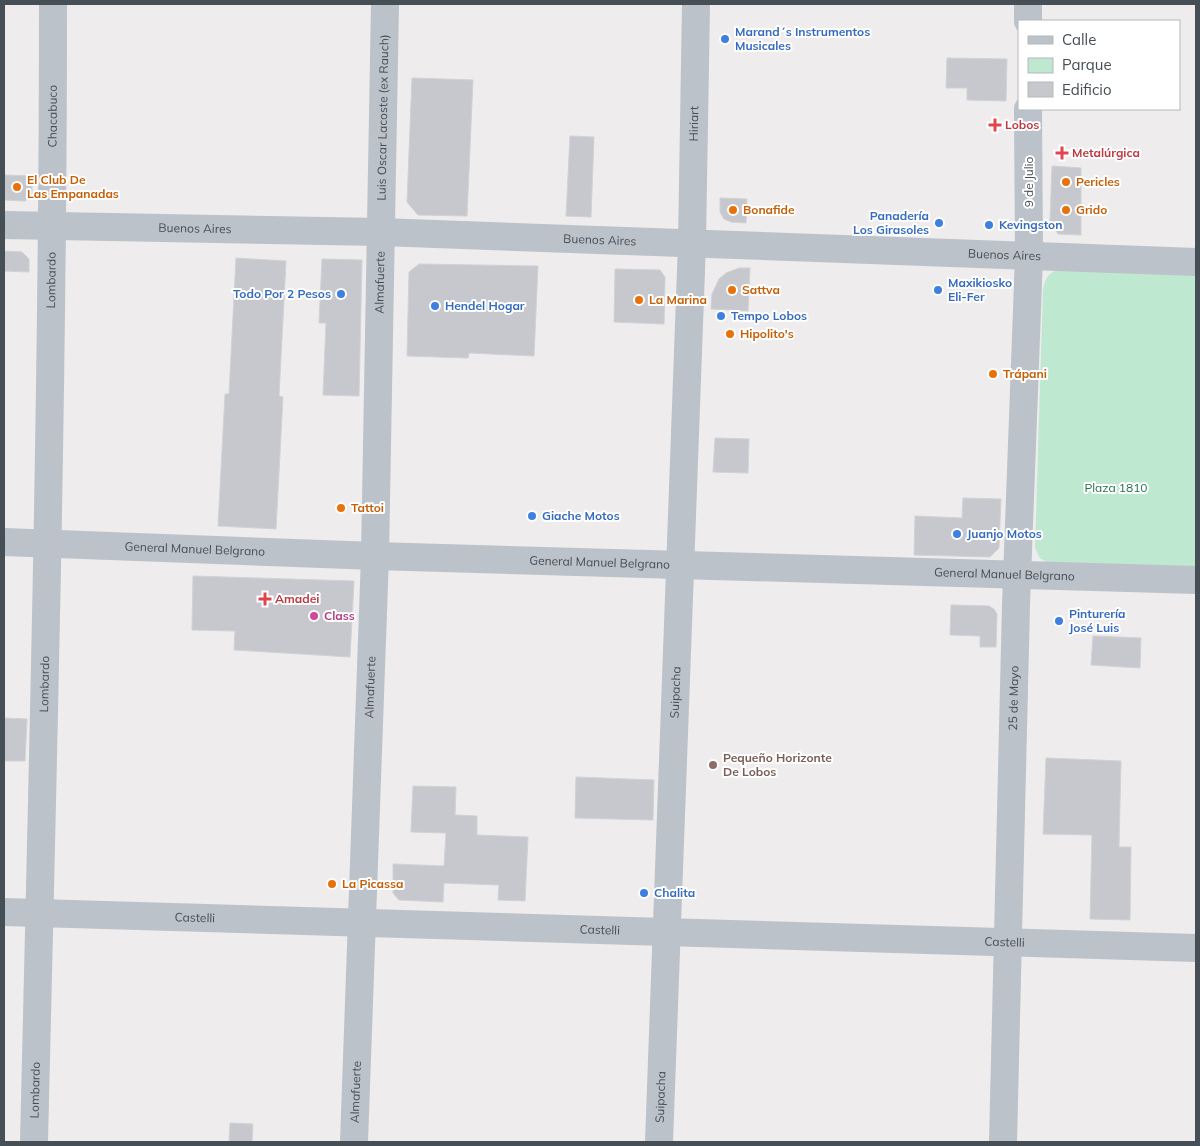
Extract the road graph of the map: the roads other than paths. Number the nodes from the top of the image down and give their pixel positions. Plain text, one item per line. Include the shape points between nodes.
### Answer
1 (53, 4) edge
2 (385, 4) edge
3 (696, 4) edge
4 (1028, 4) edge
5 (1028, 20) edge
6 (1028, 110) edge
7 (4, 225) edge
8 (53, 227) junction
9 (381, 232) junction
10 (692, 243) junction
11 (1029, 256) junction
12 (1196, 262) edge
13 (4, 542) edge
14 (48, 544) junction
15 (375, 556) junction
16 (680, 565) junction
17 (1018, 574) junction
18 (1196, 580) edge
19 (4, 912) edge
20 (40, 914) junction
21 (361, 924) junction
22 (668, 933) junction
23 (1008, 943) junction
24 (1196, 948) edge
25 (34, 1142) edge
26 (354, 1142) edge
27 (659, 1142) edge
28 (1003, 1142) edge

1 - 8 street, Chacabuco
2 - 9 street, Luis Oscar Lacoste (ex Rauch)
3 - 10 street, Hiriart
4 - 5 street
6 - 11 street, 9 de Julio
7 - 8 street, Buenos Aires
8 - 9 street, Buenos Aires
8 - 14 street, Lombardo
9 - 10 street, Buenos Aires
9 - 15 street, Almafuerte
10 - 11 street, Buenos Aires
10 - 16 street, Suipacha
11 - 12 street, Buenos Aires
11 - 17 street, 25 de Mayo
13 - 14 street, General Manuel Belgrano
14 - 15 street, General Manuel Belgrano
14 - 20 street, Lombardo
15 - 16 street, General Manuel Belgrano
15 - 21 street, Almafuerte
16 - 17 street, General Manuel Belgrano
16 - 22 street, Suipacha
17 - 18 street, General Manuel Belgrano
17 - 23 street, 25 de Mayo
19 - 20 street, Castelli
20 - 21 street, Castelli
20 - 25 street, Lombardo
21 - 22 street, Castelli
21 - 26 street, Almafuerte
22 - 23 street, Castelli
22 - 27 street, Suipacha
23 - 24 street, Castelli
23 - 28 street, 25 de Mayo

